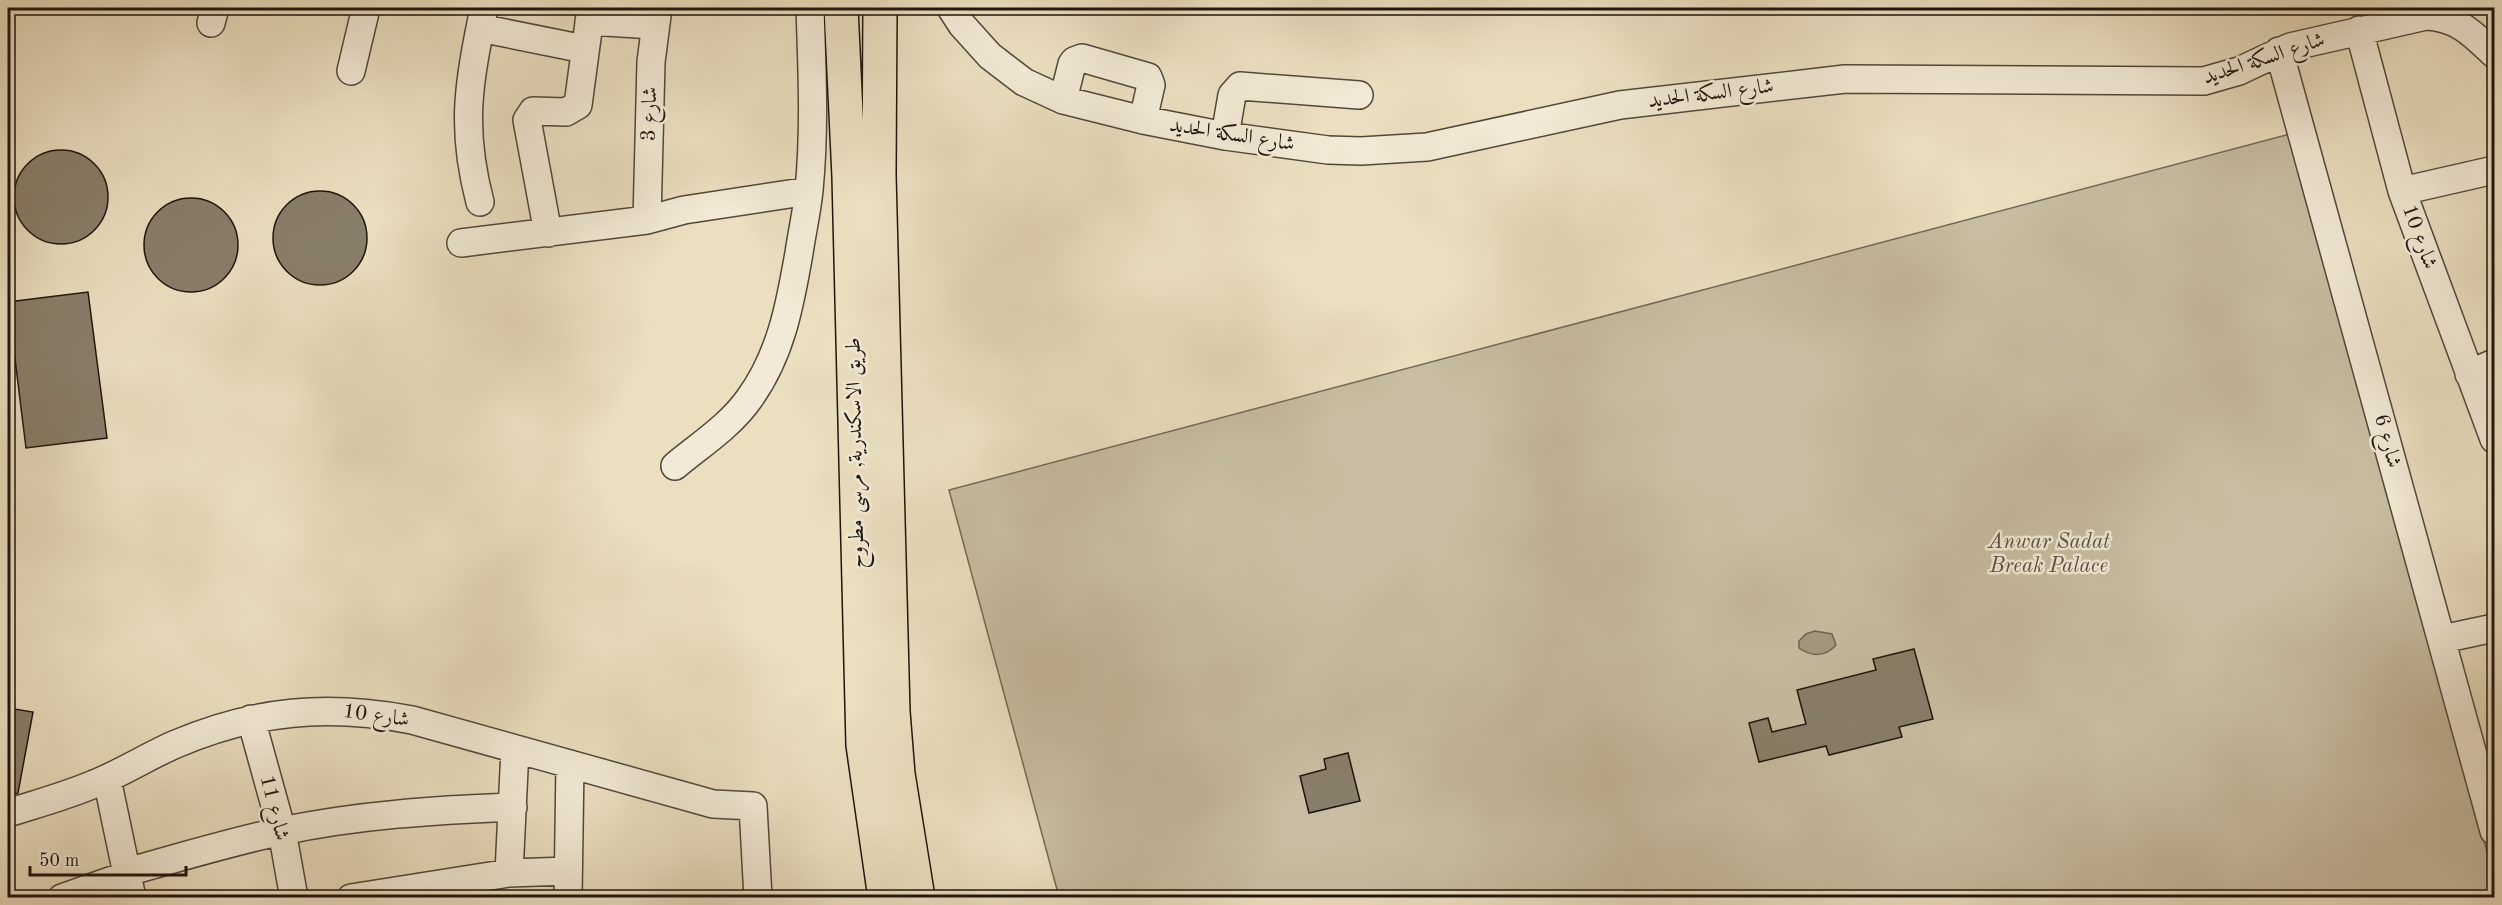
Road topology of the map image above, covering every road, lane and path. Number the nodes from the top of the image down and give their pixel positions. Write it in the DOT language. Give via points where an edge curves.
graph roads {
  1 [pos="366,8"];
  2 [pos="810,8"];
  3 [pos="841,8"];
  4 [pos="880,8"];
  5 [pos="951,8"];
  6 [pos="590,14"];
  7 [pos="656,16"];
  8 [pos="482,18"];
  9 [pos="2359,30"];
  10 [pos="584,49"];
  11 [pos="2279,51"];
  12 [pos="2494,54"];
  13 [pos="351,71"];
  14 [pos="1359,95"];
  15 [pos="1063,100"];
  16 [pos="1143,120"];
  17 [pos="1225,136"];
  18 [pos="2494,171"];
  19 [pos="809,191"];
  20 [pos="2402,191"];
  21 [pos="480,202"];
  22 [pos="647,220"];
  23 [pos="548,233"];
  24 [pos="461,243"];
  25 [pos="2494,363"];
  26 [pos="2469,374"];
  27 [pos="2494,439"];
  28 [pos="675,465"];
  29 [pos="2494,628"];
  30 [pos="2442,639"];
  31 [pos="251,719"];
  32 [pos="515,749"];
  33 [pos="2485,758"];
  34 [pos="570,764"];
  35 [pos="107,779"];
  36 [pos="513,807"];
  37 [pos="8,813"];
  38 [pos="282,831"];
  39 [pos="2494,831"];
  40 [pos="568,871"];
  41 [pos="510,873"];
  42 [pos="129,881"];
  43 [pos="404,893"];
  44 [pos="67,897"];
  45 [pos="294,897"];
  46 [pos="351,897"];
  47 [pos="568,897"];
  48 [pos="758,897"];
  49 [pos="885,897"];
  50 [pos="918,897"];
  1 -- 13 [label="street"];
  2 -- 19 [label="street" via="813,116"];
  3 -- 49 [label="main road, طريق الاسكندرية, مرسى مطروح" via="849,177 862,727"];
  4 -- 50 [label="main road, طريق الاسكندرية, مرسى مطروح" via="879,175 893,712 898,774"];
  5 -- 15 [label="street, شارع السكة الحديد" via="990,56 1024,82"];
  6 -- 7 [label="street"];
  6 -- 10 [label="street"];
  7 -- 22 [label="street, شارع 3"];
  8 -- 10 [label="street"];
  8 -- 21 [label="street" via="467,116 471,171"];
  9 -- 11 [label="street, شارع السكة الحديد"];
  9 -- 12 [label="street, شارع السكة الحديد" via="2437,16 2467,28"];
  9 -- 20 [label="street, شارع 10"];
  10 -- 23 [label="street" via="578,105 566,112 532,111 527,120"];
  11 -- 17 [label="street, شارع السكة الحديد" via="2239,71 2204,81 1838,80 1620,105 1459,141 1394,150 1328,150"];
  11 -- 30 [label="street, شارع 6"];
  14 -- 17 [label="street" via="1240,86 1232,95"];
  15 -- 16 [label="street, شارع السكة الحديد"];
  15 -- 16 [label="street" via="1072,64 1082,58 1148,77 1151,85"];
  16 -- 17 [label="street, شارع السكة الحديد"];
  18 -- 20 [label="street"];
  19 -- 22 [label="street" via="684,210"];
  19 -- 28 [label="street" via="785,324 764,377 733,418"];
  20 -- 26 [label="street, شارع 10"];
  22 -- 23 [label="street"];
  23 -- 24 [label="street"];
  25 -- 26 [label="street"];
  26 -- 27 [label="street, شارع 10"];
  29 -- 30 [label="street"];
  30 -- 33 [label="street, شارع 6"];
  31 -- 32 [label="street, شارع 10" via="291,712 372,713"];
  31 -- 35 [label="street, شارع 10" via="173,745"];
  31 -- 38 [label="street, شارع 11"];
  32 -- 34 [label="street, شارع 10"];
  32 -- 36 [label="street"];
  33 -- 39 [label="street, شارع 6"];
  34 -- 40 [label="street"];
  34 -- 48 [label="street, شارع 10" via="713,804 753,806"];
  35 -- 37 [label="street, شارع 10"];
  35 -- 42 [label="street"];
  36 -- 38 [label="street" via="436,810"];
  36 -- 41 [label="street"];
  38 -- 42 [label="street"];
  38 -- 45 [label="street, شارع 11"];
  40 -- 41 [label="street"];
  40 -- 47 [label="street"];
  41 -- 43 [label="street"];
  42 -- 44 [label="street"];
  43 -- 46 [label="street"];
}
